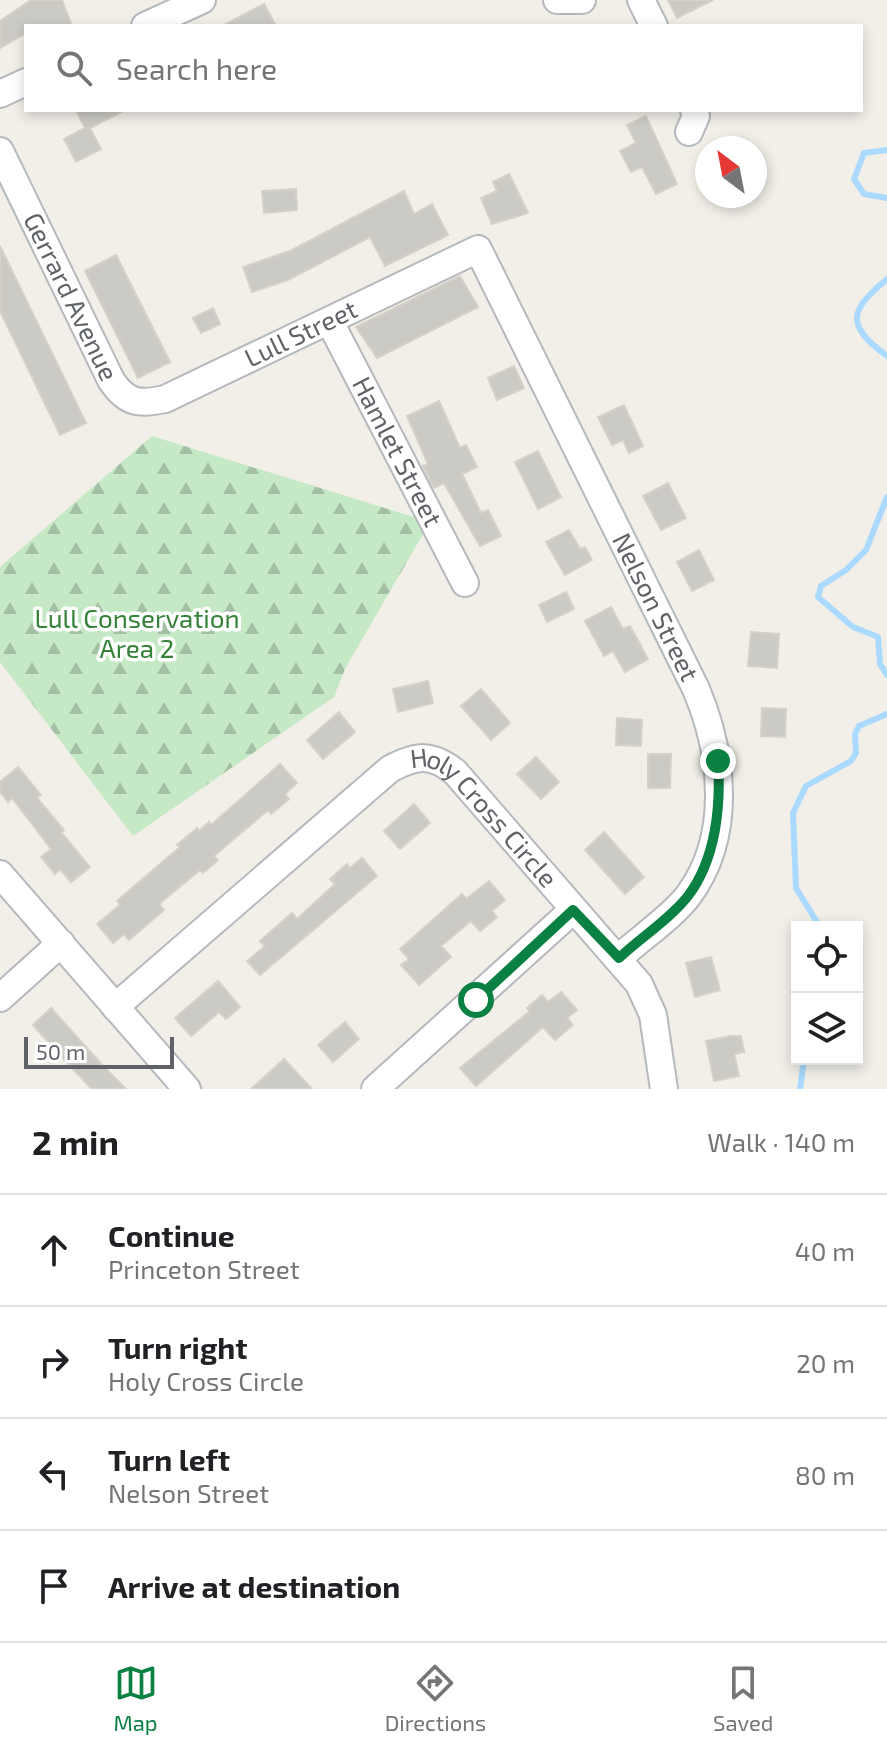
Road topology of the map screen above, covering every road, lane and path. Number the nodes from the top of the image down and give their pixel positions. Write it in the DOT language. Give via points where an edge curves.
graph roads {
  1 [pos="202,0"];
  2 [pos="557,0"];
  3 [pos="582,0"];
  4 [pos="641,0"];
  5 [pos="149,24"];
  6 [pos="653,24"];
  7 [pos="24,83"];
  8 [pos="0,94"];
  9 [pos="0,151"];
  10 [pos="478,249"];
  11 [pos="330,322"];
  12 [pos="123,396"];
  13 [pos="465,583"];
  14 [pos="0,874"];
  15 [pos="573,910"];
  16 [pos="61,943"];
  17 [pos="619,958"];
  18 [pos="0,998"];
  19 [pos="115,1007"];
  20 [pos="187,1089"];
  21 [pos="375,1089"];
  22 [pos="664,1089"];
  1 -- 5 [label="street"];
  2 -- 3 [label="street"];
  4 -- 6 [label="street"];
  7 -- 8 [label="street"];
  9 -- 12 [label="street, Gerrard Avenue"];
  10 -- 11 [label="street, Lull Street"];
  10 -- 17 [label="street, Nelson Street" via="714,735 719,787 708,857 687,897"];
  11 -- 12 [label="street, Lull Street" via="165,399 137,402"];
  11 -- 13 [label="street, Hamlet Street"];
  14 -- 16 [label="street"];
  15 -- 17 [label="street, Holy Cross Circle"];
  15 -- 19 [label="street, Holy Cross Circle" via="455,772 432,757 414,758 390,769"];
  15 -- 21 [label="street"];
  16 -- 18 [label="street"];
  16 -- 19 [label="street"];
  17 -- 22 [label="street, Holy Cross Circle" via="653,1015"];
  19 -- 20 [label="street"];
}
